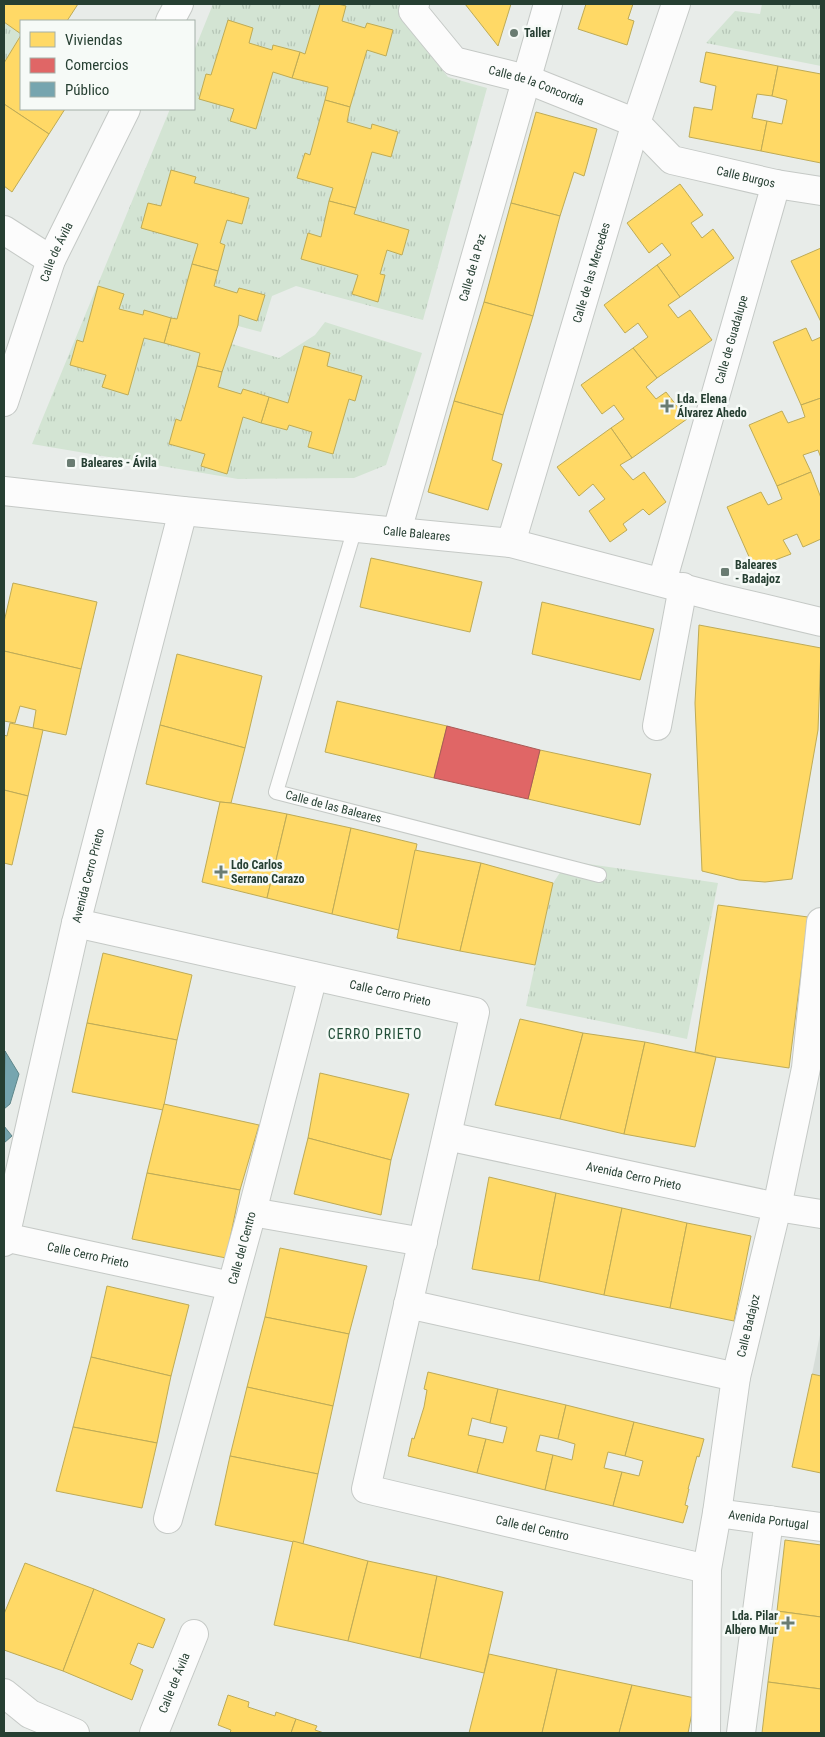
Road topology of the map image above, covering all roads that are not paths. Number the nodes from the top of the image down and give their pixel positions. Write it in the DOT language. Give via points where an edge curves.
graph roads {
  1 [pos="179,4"];
  2 [pos="415,4"];
  3 [pos="548,4"];
  4 [pos="676,4"];
  5 [pos="171,20"];
  6 [pos="526,79"];
  7 [pos="125,110"];
  8 [pos="636,123"];
  9 [pos="672,160"];
  10 [pos="776,184"];
  11 [pos="821,191"];
  12 [pos="4,230"];
  13 [pos="50,260"];
  14 [pos="11,352"];
  15 [pos="4,402"];
  16 [pos="4,491"];
  17 [pos="183,511"];
  18 [pos="355,528"];
  19 [pos="397,531"];
  20 [pos="512,543"];
  21 [pos="673,584"];
  22 [pos="821,622"];
  23 [pos="657,726"];
  24 [pos="599,875"];
  25 [pos="821,922"];
  26 [pos="76,923"];
  27 [pos="312,976"];
  28 [pos="447,1136"];
  29 [pos="777,1207"];
  30 [pos="252,1212"];
  31 [pos="821,1214"];
  32 [pos="4,1239"];
  33 [pos="423,1242"];
  34 [pos="231,1286"];
  35 [pos="408,1304"];
  36 [pos="736,1377"];
  37 [pos="717,1513"];
  38 [pos="168,1519"];
  39 [pos="769,1520"];
  40 [pos="821,1527"];
  41 [pos="707,1569"];
  42 [pos="194,1634"];
  43 [pos="4,1693"];
  44 [pos="75,1733"];
  45 [pos="154,1733"];
  46 [pos="706,1733"];
  47 [pos="741,1733"];
  1 -- 5 [label="street"];
  2 -- 6 [label="street, Calle de la Concordia" via="414,11 454,61"];
  3 -- 6 [label="street, Calle de la Paz"];
  4 -- 8 [label="street, Calle de las Mercedes"];
  6 -- 8 [label="street, Calle de la Concordia"];
  6 -- 19 [label="street, Calle de la Paz"];
  7 -- 13 [label="street, Calle de Ávila"];
  8 -- 9 [label="street, Calle de la Concordia"];
  8 -- 20 [label="street, Calle de las Mercedes"];
  9 -- 10 [label="street, Calle Burgos"];
  10 -- 11 [label="street, Calle Burgos"];
  10 -- 21 [label="street, Calle de Guadalupe"];
  12 -- 13 [label="street"];
  13 -- 14 [label="street, Calle de Ávila"];
  14 -- 15 [label="street, Calle de Ávila"];
  16 -- 17 [label="street, Calle Baleares"];
  17 -- 18 [label="street, Calle Baleares"];
  17 -- 26 [label="street, Avenida Cerro Prieto"];
  18 -- 19 [label="street, Calle Baleares"];
  18 -- 24 [label="lane, Calle de las Baleares" via="276,792"];
  19 -- 20 [label="street, Calle Baleares"];
  20 -- 21 [label="street, Calle Baleares"];
  21 -- 22 [label="street, Calle Baleares"];
  21 -- 23 [label="street, Calle de Guadalupe"];
  25 -- 29 [label="street, Calle Badajoz" via="806,1068"];
  26 -- 27 [label="street, Calle Cerro Prieto"];
  26 -- 32 [label="street, Avenida Cerro Prieto"];
  27 -- 28 [label="street, Calle Cerro Prieto" via="475,1012"];
  27 -- 30 [label="street, Calle del Centro"];
  28 -- 29 [label="street, Avenida Cerro Prieto"];
  28 -- 33 [label="street, Calle Cerro Prieto"];
  29 -- 31 [label="street, Avenida Cerro Prieto"];
  29 -- 36 [label="street, Calle Badajoz"];
  30 -- 33 [label="street"];
  30 -- 34 [label="street, Calle del Centro"];
  32 -- 34 [label="street, Calle Cerro Prieto"];
  33 -- 35 [label="street, Calle Cerro Prieto"];
  34 -- 38 [label="street, Calle del Centro"];
  35 -- 36 [label="street"];
  35 -- 41 [label="street, Calle del Centro" via="366,1489"];
  36 -- 37 [label="street, Calle Badajoz"];
  37 -- 39 [label="street, Avenida Portugal"];
  37 -- 41 [label="street, Calle Badajoz"];
  39 -- 40 [label="street, Avenida Portugal"];
  39 -- 47 [label="street"];
  41 -- 46 [label="street, Calle Badajoz"];
  42 -- 45 [label="street, Calle de Ávila"];
  43 -- 44 [label="street" via="30,1714"];
}
